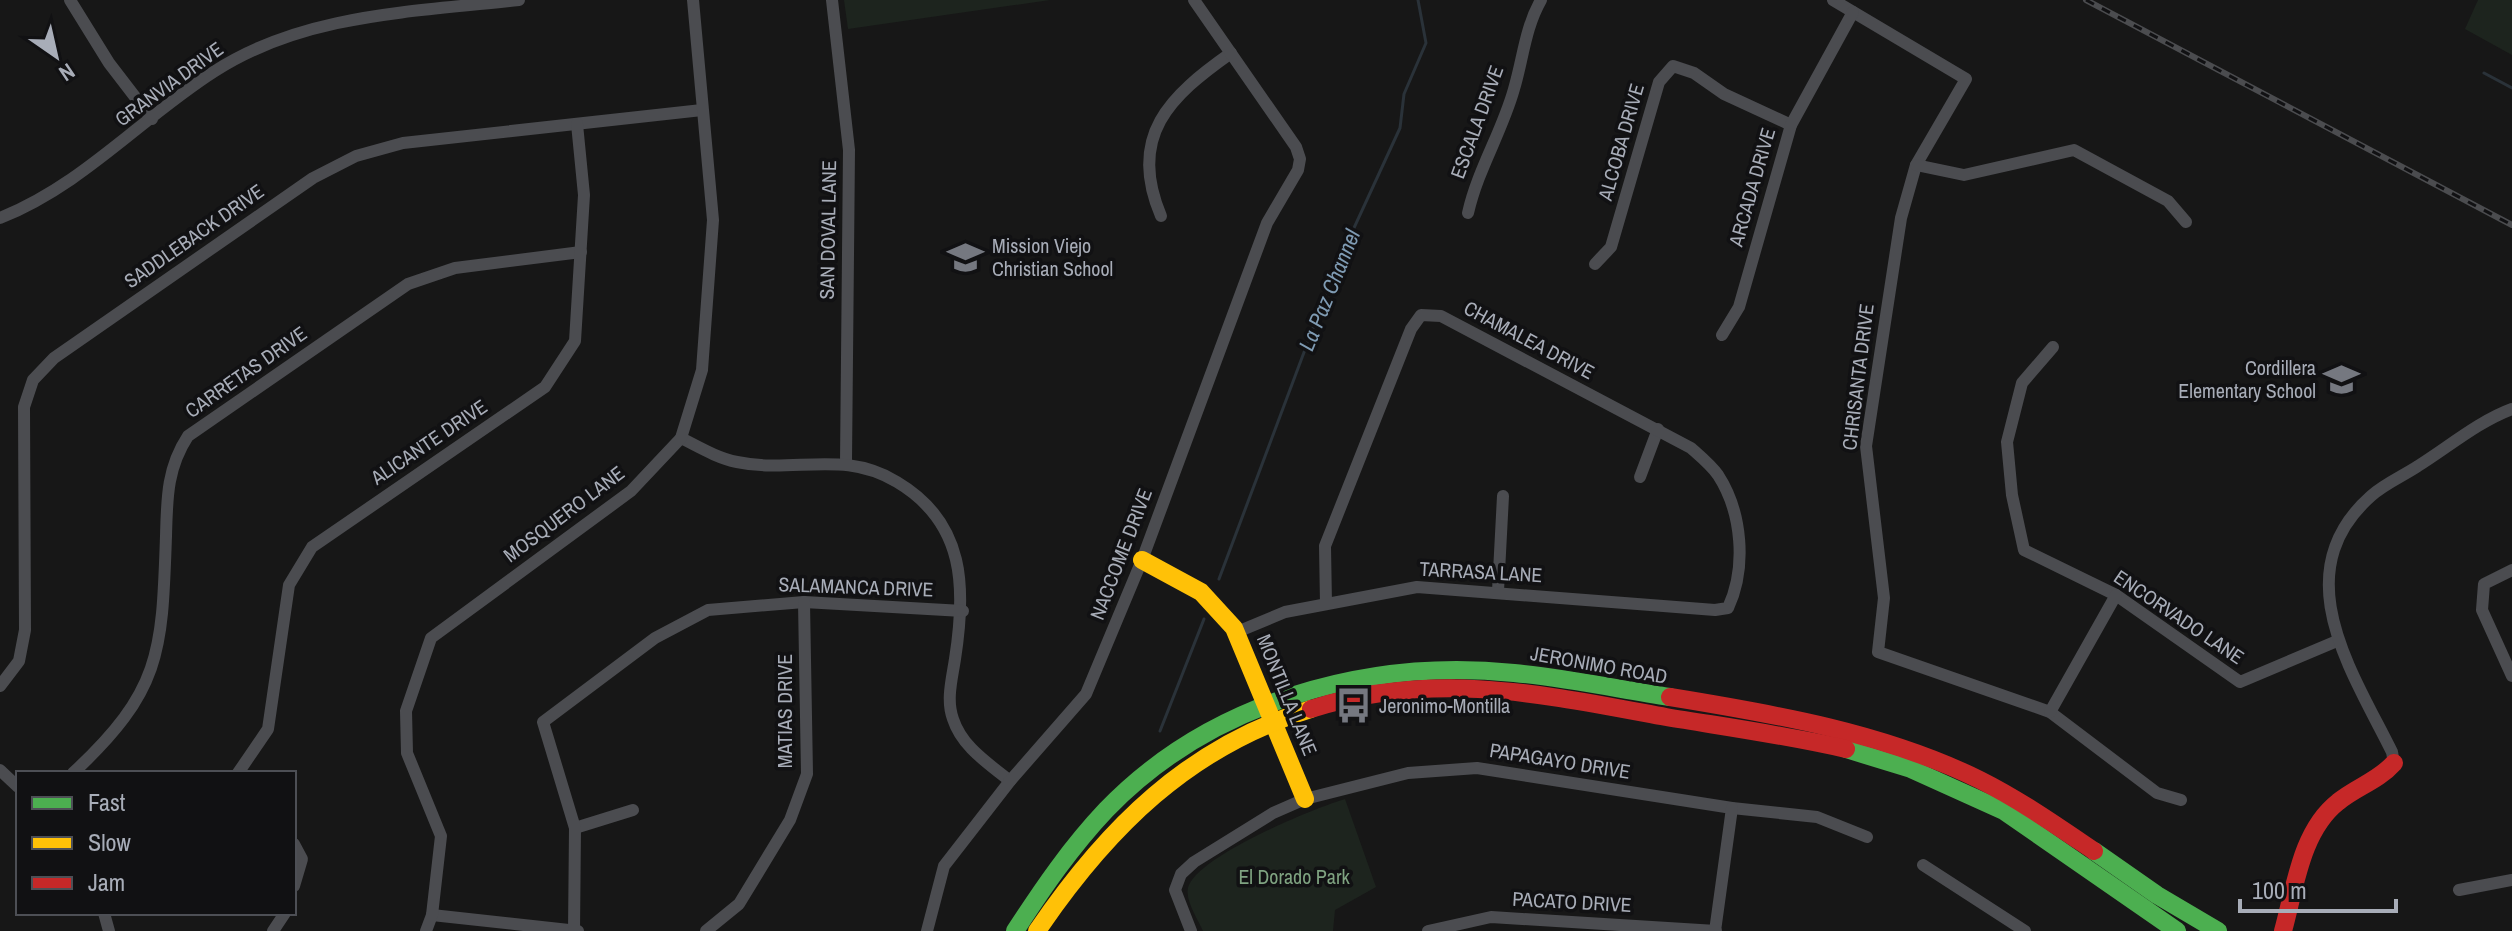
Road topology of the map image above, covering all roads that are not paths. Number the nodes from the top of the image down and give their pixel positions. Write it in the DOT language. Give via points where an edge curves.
graph roads {
  1 [pos="70,0"];
  2 [pos="519,0"];
  3 [pos="693,0"];
  4 [pos="832,0"];
  5 [pos="1194,0"];
  6 [pos="1541,0"];
  7 [pos="1833,0"];
  8 [pos="1853,12"];
  9 [pos="1231,53"];
  10 [pos="702,110"];
  11 [pos="152,119"];
  12 [pos="577,124"];
  13 [pos="1791,125"];
  14 [pos="1916,165"];
  15 [pos="1468,213"];
  16 [pos="1,214"];
  17 [pos="1161,216"];
  18 [pos="2186,222"];
  19 [pos="581,252"];
  20 [pos="1595,264"];
  21 [pos="1722,335"];
  22 [pos="2053,347"];
  23 [pos="2512,409"];
  24 [pos="1658,429"];
  25 [pos="681,438"];
  26 [pos="846,462"];
  27 [pos="1640,477"];
  28 [pos="1503,496"];
  29 [pos="1142,560"];
  30 [pos="2512,570"];
  31 [pos="1498,591"];
  32 [pos="2116,595"];
  33 [pos="804,602"];
  34 [pos="1326,604"];
  35 [pos="1728,608"];
  36 [pos="963,611"];
  37 [pos="1237,632"];
  38 [pos="2337,641"];
  39 [pos="2512,676"];
  40 [pos="0,686"];
  41 [pos="1267,703"];
  42 [pos="2050,712"];
  43 [pos="1274,720"];
  44 [pos="2394,763"];
  45 [pos="0,770"];
  46 [pos="75,771"];
  47 [pos="239,771"];
  48 [pos="1010,781"];
  49 [pos="16,785"];
  50 [pos="1305,799"];
  51 [pos="2181,800"];
  52 [pos="1732,808"];
  53 [pos="633,810"];
  54 [pos="575,828"];
  55 [pos="1867,837"];
  56 [pos="296,848"];
  57 [pos="1923,865"];
  58 [pos="296,879"];
  59 [pos="2512,880"];
  60 [pos="2459,890"];
  61 [pos="432,915"];
  62 [pos="426,931"];
  63 [pos="576,931"];
  64 [pos="706,931"];
  65 [pos="927,931"];
  66 [pos="1015,931"];
  67 [pos="1037,931"];
  68 [pos="1191,931"];
  69 [pos="1428,931"];
  70 [pos="1716,931"];
  71 [pos="2025,931"];
  72 [pos="2177,931"];
  73 [pos="2218,931"];
  74 [pos="2283,931"];
  1 -- 11 [label="street"];
  2 -- 11 [label="street, GRANVIA DRIVE" via="359,18 291,35 214,71"];
  3 -- 10 [label="street, MOSQUERO LANE"];
  4 -- 26 [label="street, SAN DOVAL LANE" via="849,150"];
  5 -- 9 [label="street"];
  6 -- 15 [label="street, ESCALA DRIVE" via="1530,18 1514,90 1476,179"];
  7 -- 8 [label="street, CHRISANTA DRIVE"];
  8 -- 13 [label="street, ARCADA DRIVE"];
  8 -- 14 [label="street, CHRISANTA DRIVE" via="1966,79"];
  9 -- 17 [label="street" via="1188,84 1157,125 1148,171"];
  9 -- 29 [label="street, NACCOME DRIVE" via="1300,159 1267,223"];
  10 -- 12 [label="street, SADDLEBACK DRIVE"];
  10 -- 25 [label="street, MOSQUERO LANE" via="713,220 702,370"];
  11 -- 16 [label="street, GRANVIA DRIVE" via="75,178"];
  12 -- 19 [label="street, ALICANTE DRIVE" via="584,195"];
  12 -- 40 [label="street, SADDLEBACK DRIVE" via="403,143 334,166 42,368 24,407 23,645 19,661"];
  13 -- 20 [label="street, ALCOBA DRIVE" via="1724,94 1694,73 1673,66 1666,70 1611,247"];
  13 -- 21 [label="street, ARCADA DRIVE" via="1739,307"];
  14 -- 18 [label="street" via="1964,175 2074,150 2168,201"];
  14 -- 42 [label="street, CHRISANTA DRIVE" via="1901,218 1866,446 1884,598 1878,652"];
  19 -- 46 [label="street, CARRETAS DRIVE" via="455,268 408,284 188,436 173,459 167,487 163,621 151,676 133,710"];
  19 -- 47 [label="street, ALICANTE DRIVE" via="575,341 545,387 312,547 289,585 268,729"];
  22 -- 32 [label="street, ENCORVADO LANE" via="2022,383 2007,442 2024,550"];
  23 -- 38 [label="street" via="2372,495 2348,521 2329,569 2328,598"];
  24 -- 27 [label="street"];
  24 -- 34 [label="street, CHAMALEA DRIVE" via="1441,316 1421,315 1325,546"];
  24 -- 35 [label="street, CHAMALEA DRIVE" via="1691,448 1717,473 1730,498 1740,552"];
  25 -- 26 [label="street" via="736,462"];
  25 -- 61 [label="street, MOSQUERO LANE" via="631,491 431,638 406,711 407,753 441,836"];
  26 -- 36 [label="street" via="897,482 932,515 960,566"];
  28 -- 31 [label="street"];
  29 -- 37 [label="main road, MONTILLA LANE" via="1196,586"];
  29 -- 48 [label="street, NACCOME DRIVE" via="1086,694"];
  30 -- 39 [label="street" via="2484,584 2480,604"];
  31 -- 34 [label="street, TARRASA LANE" via="1417,587"];
  31 -- 35 [label="street, TARRASA LANE"];
  32 -- 38 [label="street, ENCORVADO LANE" via="2240,682"];
  32 -- 42 [label="street"];
  33 -- 36 [label="street, SALAMANCA DRIVE"];
  33 -- 54 [label="street, SALAMANCA DRIVE" via="708,610 655,638 543,722"];
  33 -- 64 [label="street, MATIAS DRIVE" via="807,774 790,820 739,904"];
  34 -- 37 [label="street, TARRASA LANE" via="1269,616"];
  36 -- 48 [label="street" via="950,689 951,716 969,746"];
  37 -- 41 [label="main road, MONTILLA LANE"];
  38 -- 44 [label="street"];
  41 -- 43 [label="main road, MONTILLA LANE"];
  41 -- 66 [label="main road, JERONIMO ROAD" via="1185,745 1123,792 1066,853"];
  41 -- 73 [label="main road, JERONIMO ROAD" via="1379,673 1470,669 1828,727 1900,747 1980,780 2046,817 2152,894"];
  42 -- 51 [label="street, CHRISANTA DRIVE" via="2157,793"];
  43 -- 50 [label="main road, MONTILLA LANE"];
  43 -- 67 [label="main road, JERONIMO ROAD" via="1201,757 1138,804 1089,855"];
  43 -- 72 [label="main road, JERONIMO ROAD" via="1394,690 1481,687 1836,747 1943,781 2011,816"];
  44 -- 74 [label="main road" via="2332,807 2312,835"];
  45 -- 49 [label="street"];
  48 -- 65 [label="street, NACCOME DRIVE" via="944,866"];
  50 -- 52 [label="street, PAPAGAYO DRIVE" via="1408,773 1477,768"];
  50 -- 68 [label="street, PAPAGAYO DRIVE" via="1186,869 1176,884 1176,898"];
  52 -- 55 [label="street, PAPAGAYO DRIVE" via="1817,817"];
  52 -- 70 [label="street"];
  53 -- 54 [label="street"];
  54 -- 63 [label="street"];
  56 -- 58 [label="street" via="302,859"];
  57 -- 71 [label="street"];
  59 -- 60 [label="street"];
  61 -- 62 [label="street, MOSQUERO LANE"];
  61 -- 63 [label="street"];
  69 -- 70 [label="street, PACATO DRIVE" via="1491,917"];
}
